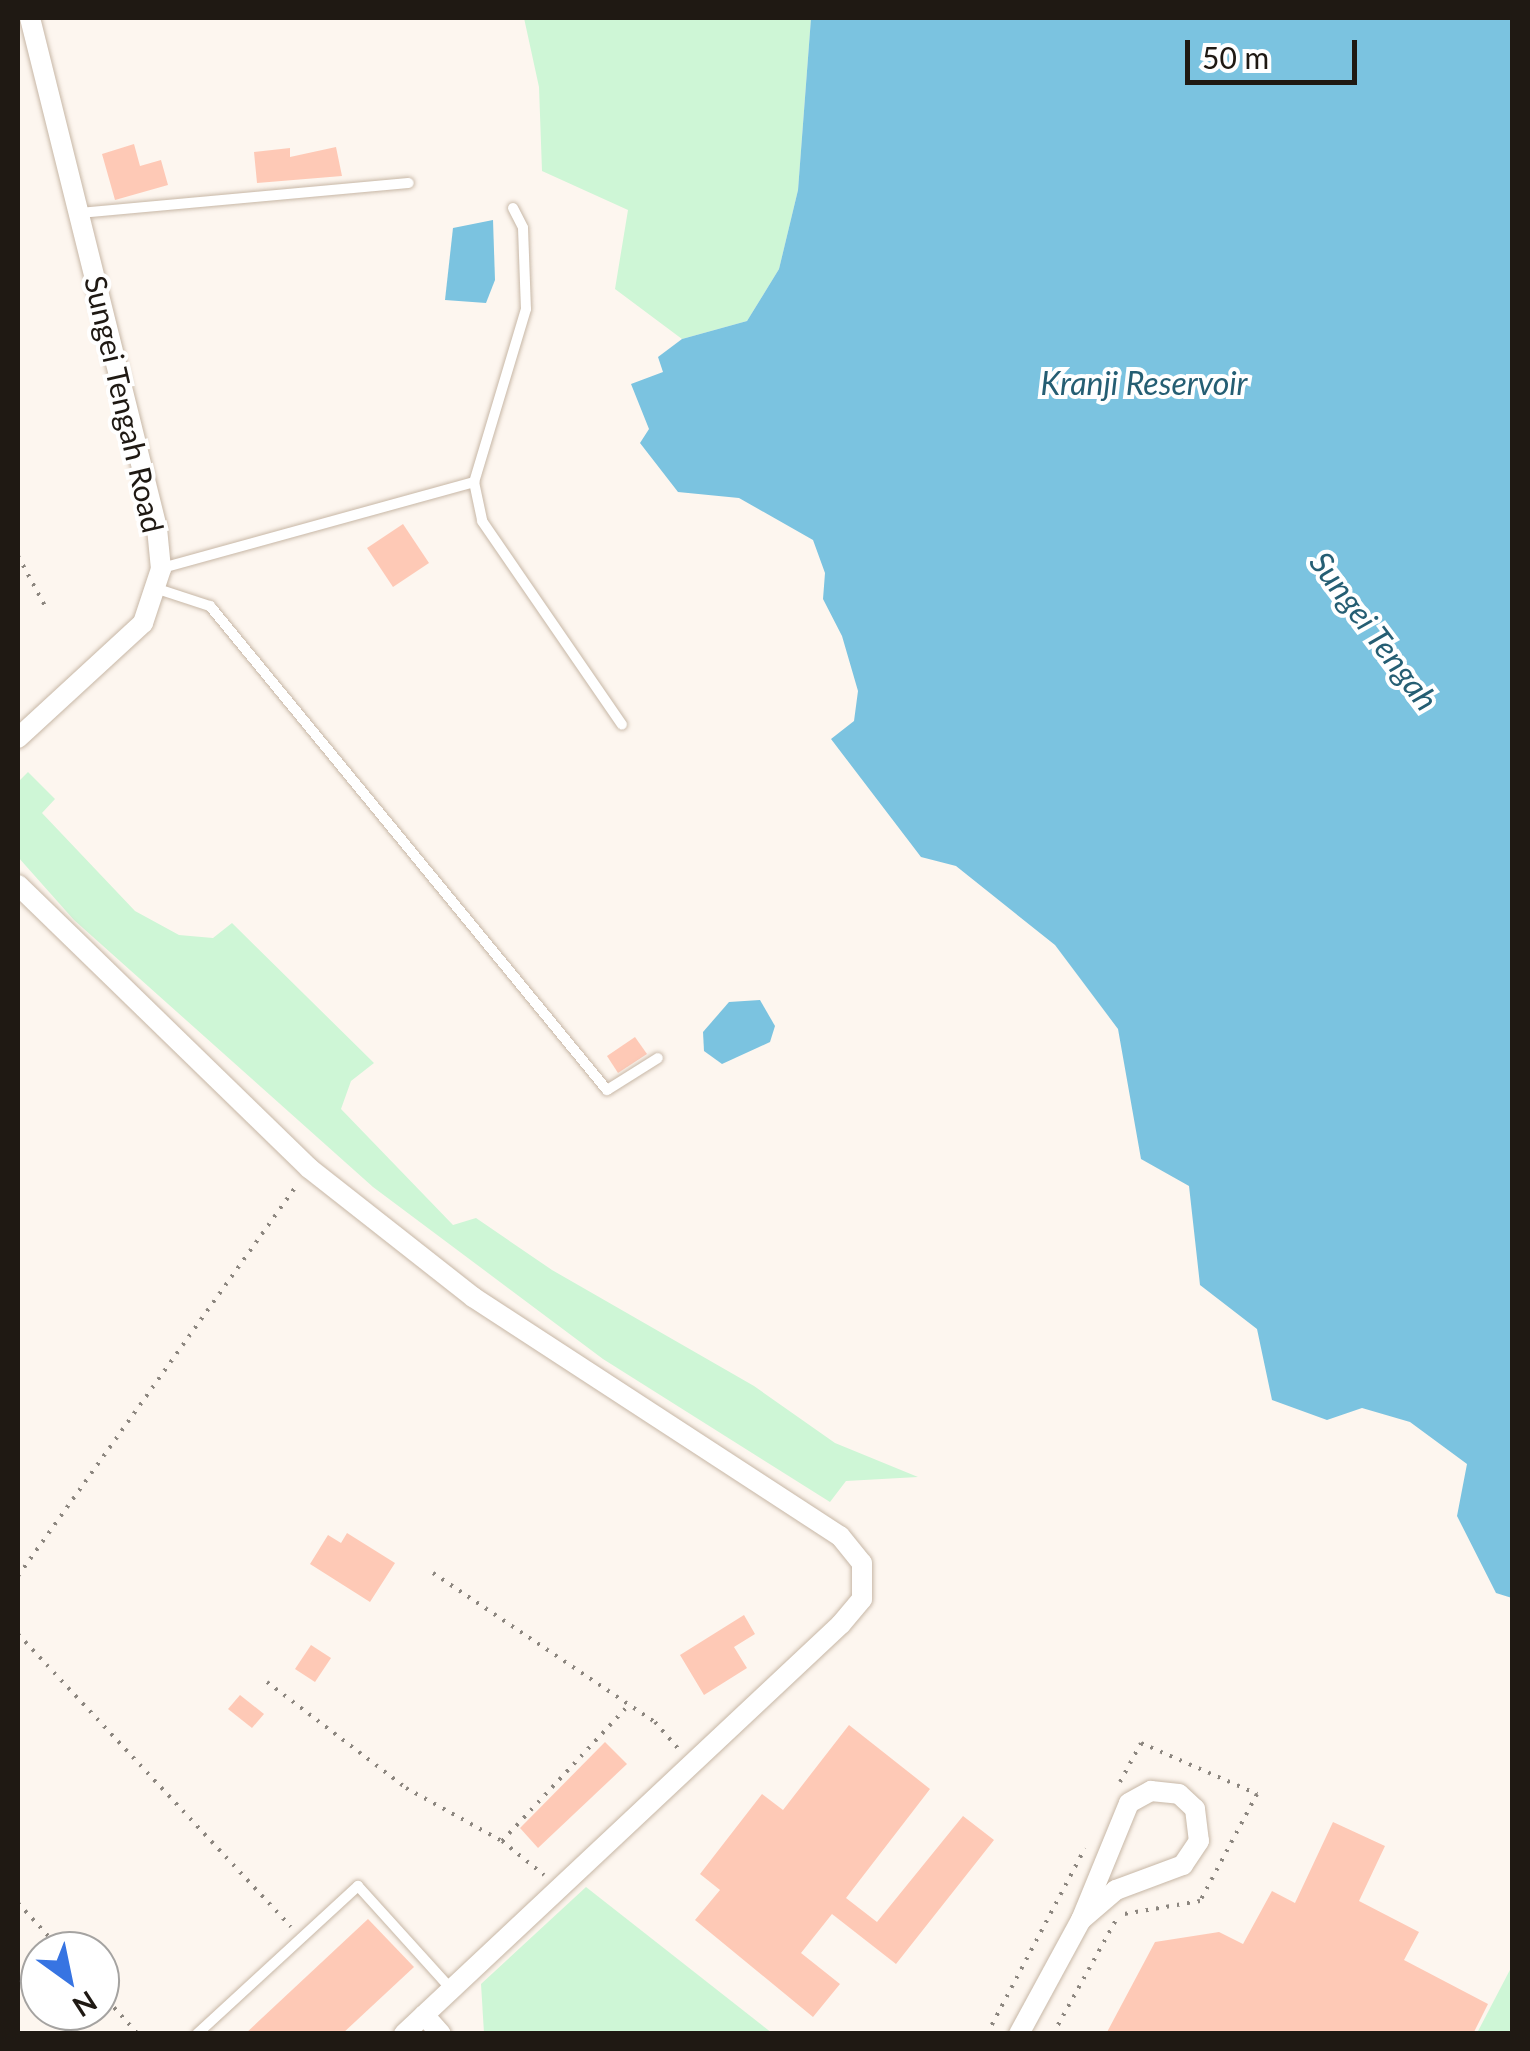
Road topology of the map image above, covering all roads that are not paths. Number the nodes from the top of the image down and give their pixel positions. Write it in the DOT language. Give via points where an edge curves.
graph roads {
  1 [pos="30,18"];
  2 [pos="409,183"];
  3 [pos="513,208"];
  4 [pos="79,213"];
  5 [pos="474,482"];
  6 [pos="160,579"];
  7 [pos="622,724"];
  8 [pos="18,738"];
  9 [pos="18,885"];
  10 [pos="658,1058"];
  11 [pos="1081,1920"];
  12 [pos="451,1990"];
  13 [pos="424,2015"];
  14 [pos="197,2034"];
  15 [pos="404,2034"];
  16 [pos="441,2034"];
  17 [pos="1019,2034"];
  1 -- 4 [label="street, Sungei Tengah Road"];
  2 -- 4 [label="lane"];
  3 -- 5 [label="lane" via="523,228 526,309"];
  4 -- 6 [label="street, Sungei Tengah Road" via="157,528"];
  5 -- 6 [label="lane"];
  5 -- 7 [label="lane" via="482,522"];
  6 -- 8 [label="street" via="143,622 117,652"];
  6 -- 10 [label="lane" via="210,606 607,1090"];
  9 -- 12 [label="street" via="309,1168 474,1298 855,1551 866,1579 862,1599"];
  11 -- 11 [label="street" via="1130,1803 1151,1791 1179,1794 1195,1809 1199,1841 1183,1865 1116,1890"];
  11 -- 17 [label="street"];
  12 -- 13 [label="street"];
  12 -- 14 [label="lane" via="358,1886"];
  13 -- 15 [label="street"];
  13 -- 16 [label="street"];
}
